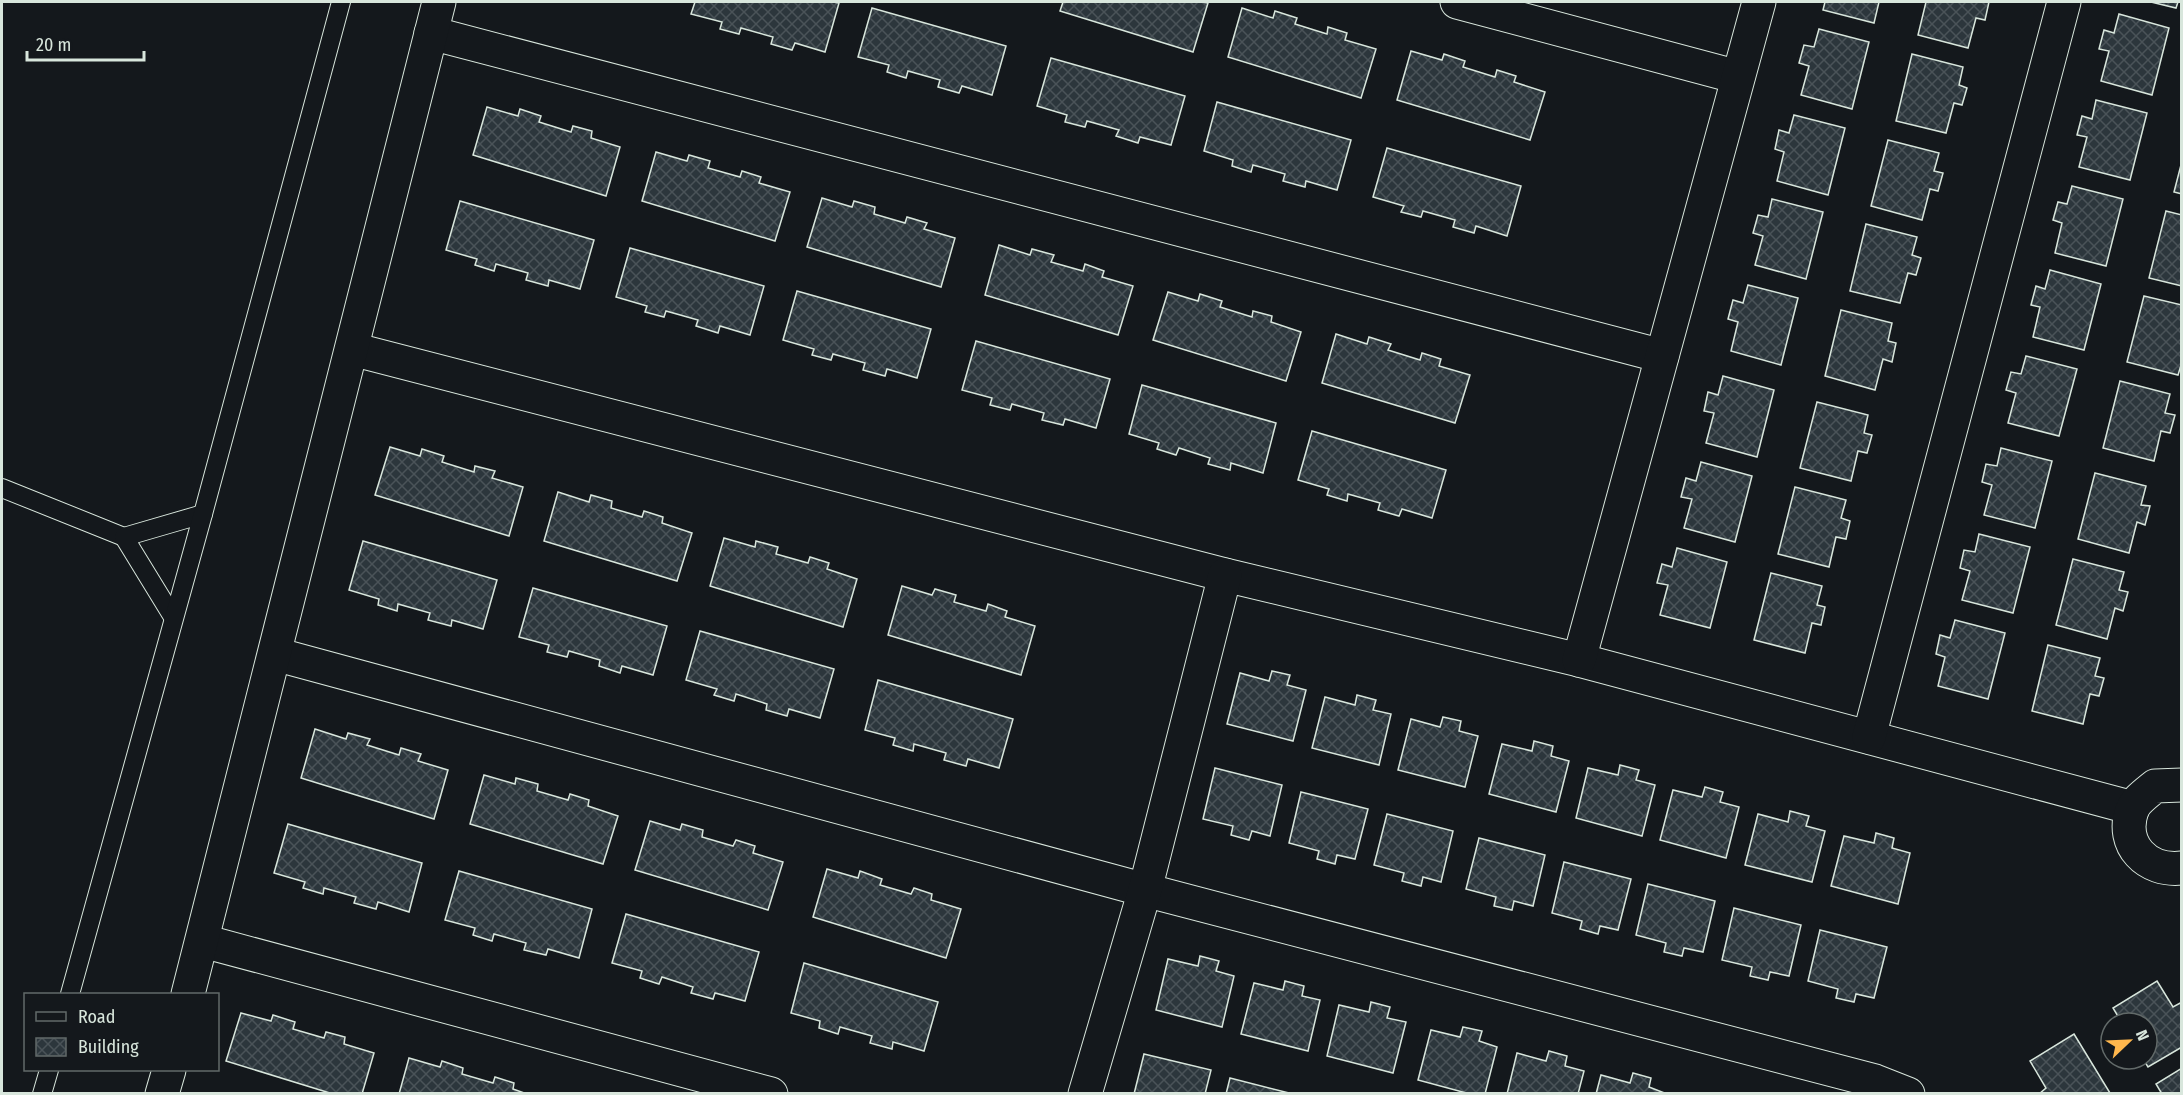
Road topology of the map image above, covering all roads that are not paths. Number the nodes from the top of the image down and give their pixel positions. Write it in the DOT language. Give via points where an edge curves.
graph roads {
  1 [pos="341,2"];
  2 [pos="439,2"];
  3 [pos="1457,2"];
  4 [pos="1759,2"];
  5 [pos="2064,2"];
  6 [pos="431,33"];
  7 [pos="1738,77"];
  8 [pos="352,349"];
  9 [pos="1662,356"];
  10 [pos="2,488"];
  11 [pos="203,514"];
  12 [pos="124,537"];
  13 [pos="1225,575"];
  14 [pos="173,617"];
  15 [pos="274,654"];
  16 [pos="1579,660"];
  17 [pos="1869,737"];
  18 [pos="2181,785"];
  19 [pos="2133,808"];
  20 [pos="2181,868"];
  21 [pos="1145,890"];
  22 [pos="203,941"];
  23 [pos="69,993"];
  24 [pos="189,993"];
  25 [pos="49,1071"];
  26 [pos="169,1071"];
  27 [pos="42,1094"];
  28 [pos="162,1094"];
  29 [pos="771,1094"];
  30 [pos="1085,1094"];
  31 [pos="1908,1094"];
  1 -- 11 [label="lane"];
  2 -- 6 [label="street"];
  3 -- 7 [label="street"];
  4 -- 7 [label="street"];
  5 -- 17 [label="street"];
  6 -- 8 [label="street"];
  6 -- 9 [label="street"];
  7 -- 9 [label="street"];
  8 -- 13 [label="street"];
  8 -- 15 [label="street"];
  9 -- 16 [label="street"];
  10 -- 12 [label="lane"];
  11 -- 12 [label="lane"];
  11 -- 14 [label="lane"];
  12 -- 14 [label="lane"];
  13 -- 16 [label="street"];
  13 -- 21 [label="street"];
  14 -- 23 [label="lane"];
  15 -- 21 [label="street"];
  15 -- 22 [label="street"];
  16 -- 17 [label="street"];
  17 -- 19 [label="street"];
  18 -- 19 [label="street" via="2155,786"];
  19 -- 20 [label="street" via="2130,834 2142,858 2164,870"];
  21 -- 30 [label="street"];
  21 -- 31 [label="street" via="1863,1078"];
  22 -- 24 [label="street"];
  22 -- 29 [label="street"];
  25 -- 27 [label="lane"];
  26 -- 28 [label="street"];
}
